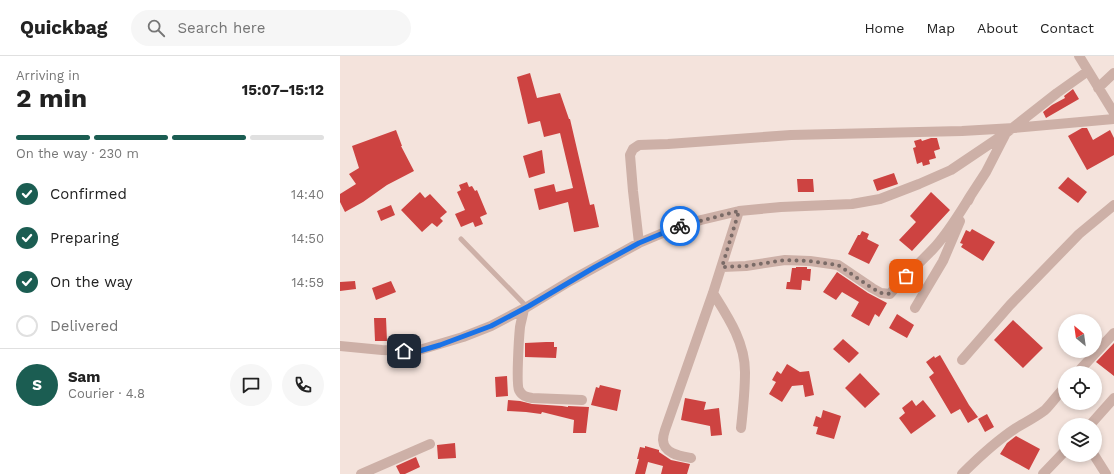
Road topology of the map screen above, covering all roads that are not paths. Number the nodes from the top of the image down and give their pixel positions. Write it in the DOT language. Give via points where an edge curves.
graph roads {
  1 [pos="1079,56"];
  2 [pos="1088,71"];
  3 [pos="1114,73"];
  4 [pos="1098,88"];
  5 [pos="1114,113"];
  6 [pos="1114,119"];
  7 [pos="1010,130"];
  8 [pos="971,195"];
  9 [pos="1114,205"];
  10 [pos="739,211"];
  11 [pos="461,239"];
  12 [pos="639,243"];
  13 [pos="722,267"];
  14 [pos="713,293"];
  15 [pos="525,308"];
  16 [pos="915,308"];
  17 [pos="1114,333"];
  18 [pos="340,346"];
  19 [pos="962,360"];
  20 [pos="1083,366"];
  21 [pos="1058,395"];
  22 [pos="1114,398"];
  23 [pos="582,400"];
  24 [pos="1096,418"];
  25 [pos="741,428"];
  26 [pos="430,444"];
  27 [pos="691,458"];
  28 [pos="1058,458"];
  29 [pos="1098,462"];
  30 [pos="361,474"];
  31 [pos="962,474"];
  32 [pos="1043,474"];
  33 [pos="1106,474"];
  1 -- 2 [label="street"];
  2 -- 4 [label="street"];
  2 -- 7 [label="street"];
  3 -- 4 [label="street"];
  4 -- 5 [label="street"];
  6 -- 7 [label="street"];
  7 -- 8 [label="street"];
  7 -- 10 [label="street" via="951,170 880,199 852,204"];
  7 -- 12 [label="street" via="791,135 639,145 630,155"];
  8 -- 13 [label="street" via="947,233 890,294 872,288 838,265 785,260"];
  8 -- 16 [label="street" via="943,260"];
  9 -- 19 [label="street" via="1079,234 1010,305"];
  10 -- 12 [label="street" via="677,226"];
  10 -- 13 [label="street"];
  11 -- 15 [label="lane"];
  12 -- 15 [label="street"];
  13 -- 14 [label="street"];
  14 -- 25 [label="street" via="730,320 744,358"];
  14 -- 27 [label="street" via="664,430 663,440 668,450 675,455"];
  15 -- 18 [label="street" via="484,329 416,352"];
  15 -- 23 [label="street" via="520,327 518,389 525,397"];
  17 -- 20 [label="street"];
  21 -- 31 [label="street" via="1045,409 996,443"];
  22 -- 24 [label="street"];
  26 -- 30 [label="street"];
  28 -- 32 [label="street"];
  29 -- 33 [label="street"];
}
